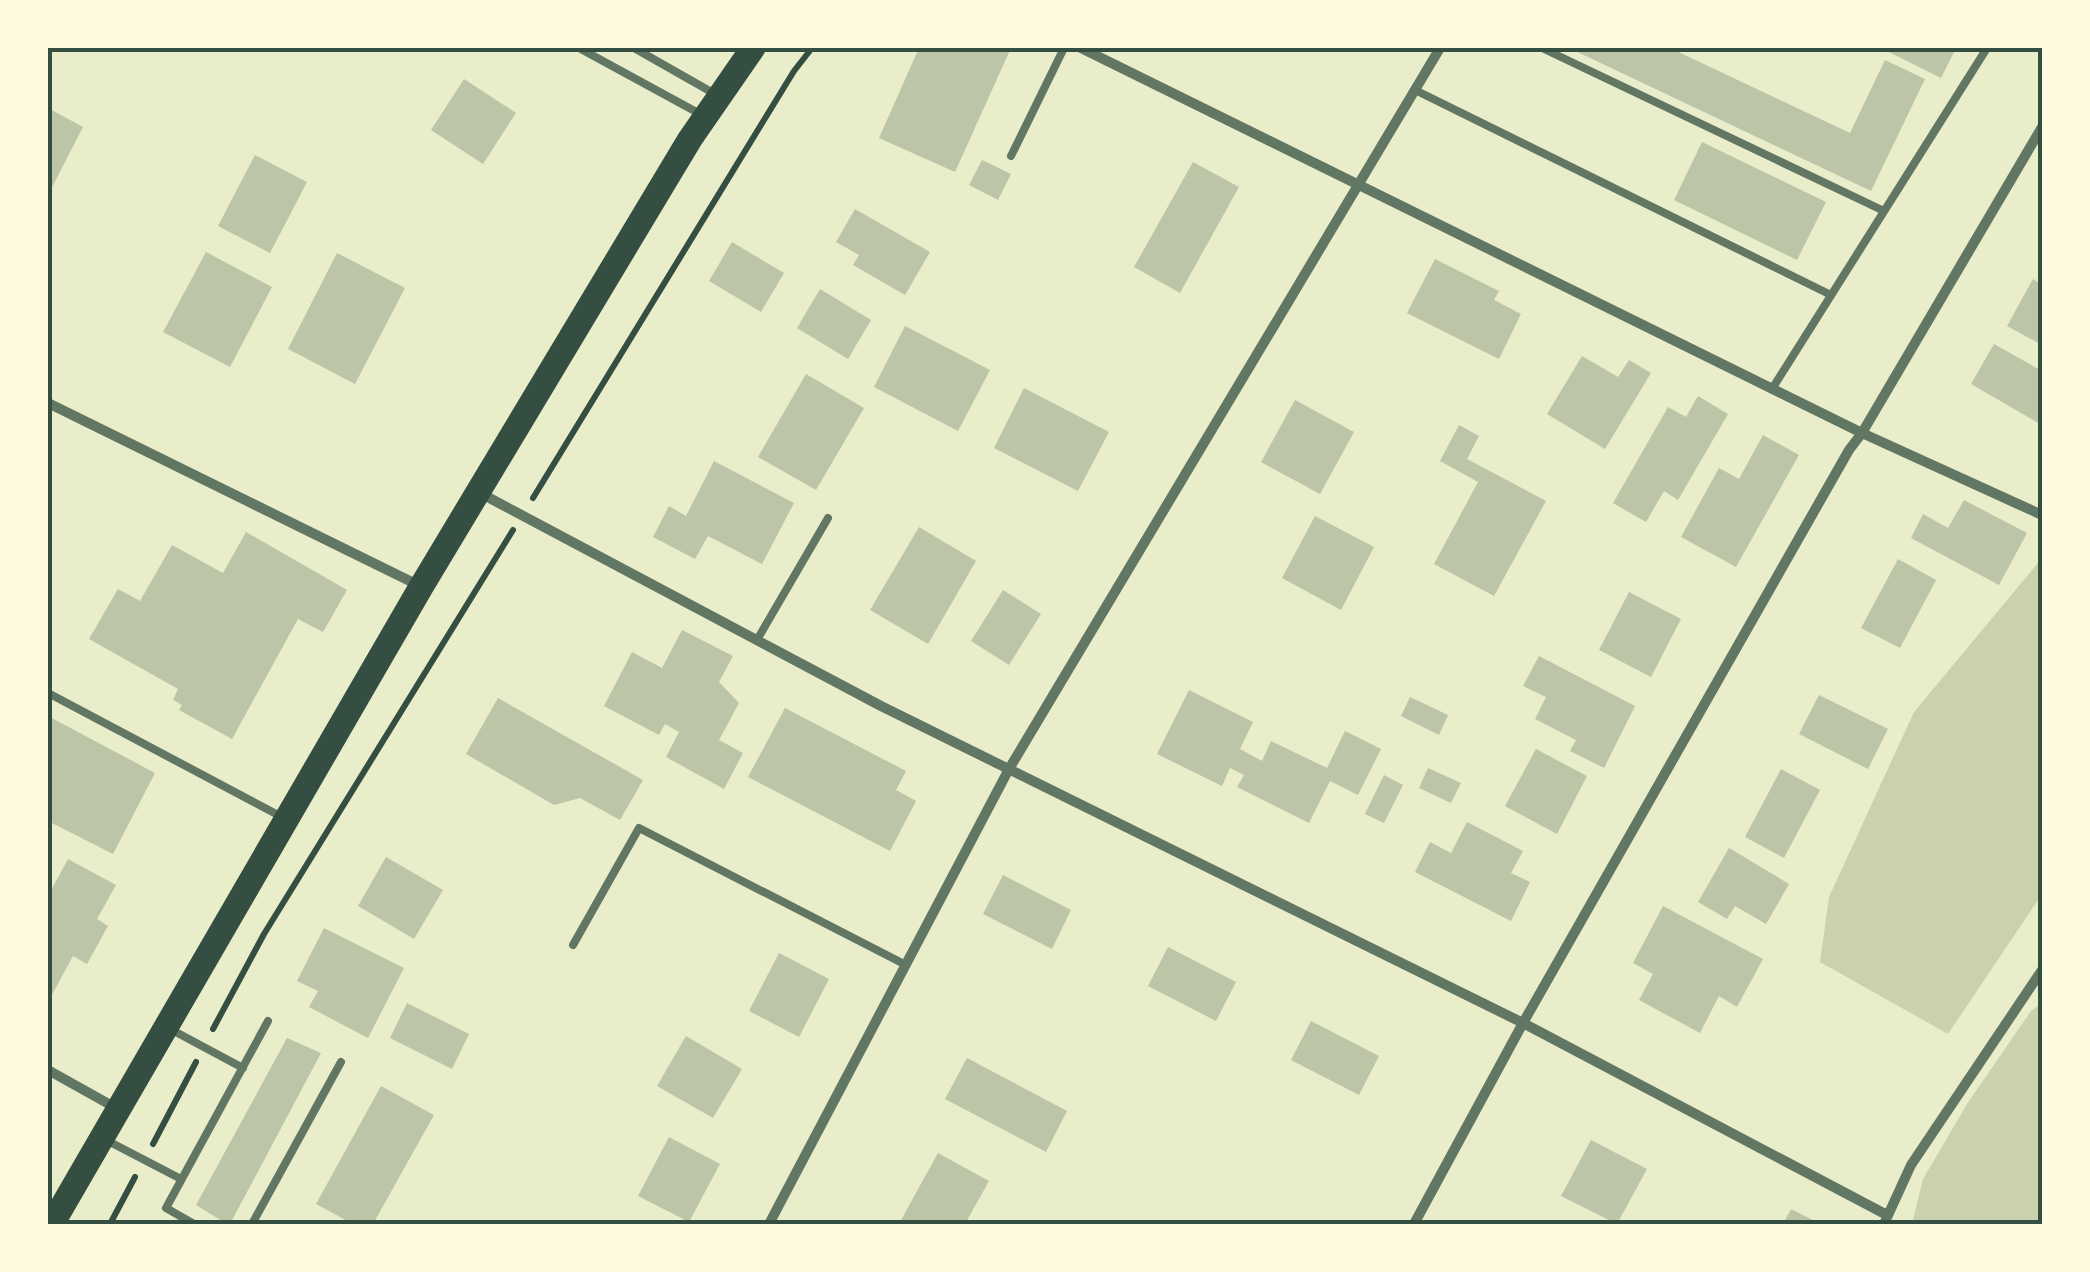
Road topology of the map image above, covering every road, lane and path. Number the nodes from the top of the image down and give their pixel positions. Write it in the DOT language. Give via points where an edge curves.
graph roads {
  1 [pos="579,48"];
  2 [pos="634,48"];
  3 [pos="753,48"];
  4 [pos="812,48"];
  5 [pos="1064,48"];
  6 [pos="1082,48"];
  7 [pos="1440,48"];
  8 [pos="1542,48"];
  9 [pos="1987,48"];
  10 [pos="1415,90"];
  11 [pos="712,107"];
  12 [pos="2042,126"];
  13 [pos="1011,156"];
  14 [pos="1358,185"];
  15 [pos="1884,212"];
  16 [pos="1831,295"];
  17 [pos="1772,389"];
  18 [pos="48,403"];
  19 [pos="1862,433"];
  20 [pos="479,493"];
  21 [pos="2042,515"];
  22 [pos="522,516"];
  23 [pos="828,518"];
  24 [pos="420,586"];
  25 [pos="757,640"];
  26 [pos="48,693"];
  27 [pos="1009,769"];
  28 [pos="286,819"];
  29 [pos="573,945"];
  30 [pos="906,965"];
  31 [pos="2042,970"];
  32 [pos="268,1021"];
  33 [pos="1523,1023"];
  34 [pos="165,1027"];
  35 [pos="204,1047"];
  36 [pos="341,1062"];
  37 [pos="243,1068"];
  38 [pos="48,1070"];
  39 [pos="117,1108"];
  40 [pos="101,1137"];
  41 [pos="144,1160"];
  42 [pos="182,1179"];
  43 [pos="1886,1220"];
  44 [pos="56,1223"];
  45 [pos="110,1224"];
  46 [pos="194,1224"];
  47 [pos="252,1224"];
  48 [pos="769,1224"];
  49 [pos="1414,1224"];
  1 -- 11 [label="lane"];
  2 -- 11 [label="lane"];
  3 -- 11 [label="main road"];
  4 -- 22 [label="path"];
  5 -- 13 [label="lane"];
  6 -- 14 [label="street"];
  7 -- 10 [label="street"];
  8 -- 15 [label="lane"];
  9 -- 15 [label="lane"];
  10 -- 14 [label="street"];
  10 -- 16 [label="lane"];
  11 -- 20 [label="main road"];
  12 -- 19 [label="street"];
  14 -- 17 [label="street"];
  14 -- 27 [label="street"];
  15 -- 16 [label="lane"];
  16 -- 17 [label="lane"];
  17 -- 19 [label="street"];
  18 -- 24 [label="street"];
  19 -- 21 [label="street"];
  19 -- 33 [label="street"];
  20 -- 22 [label="street"];
  20 -- 24 [label="main road"];
  22 -- 25 [label="street"];
  22 -- 35 [label="path" via="264,934"];
  23 -- 25 [label="lane"];
  24 -- 28 [label="main road"];
  25 -- 27 [label="street"];
  26 -- 28 [label="lane"];
  27 -- 30 [label="street"];
  27 -- 33 [label="street"];
  28 -- 34 [label="main road"];
  29 -- 30 [label="lane" via="639,828"];
  30 -- 48 [label="street"];
  31 -- 43 [label="street" via="1912,1166"];
  32 -- 37 [label="lane"];
  33 -- 43 [label="street"];
  33 -- 49 [label="street"];
  34 -- 35 [label="lane"];
  34 -- 39 [label="main road"];
  35 -- 37 [label="lane"];
  35 -- 41 [label="path"];
  36 -- 47 [label="lane"];
  37 -- 42 [label="lane"];
  38 -- 39 [label="street"];
  39 -- 40 [label="main road"];
  40 -- 41 [label="lane"];
  40 -- 44 [label="main road"];
  41 -- 42 [label="lane"];
  41 -- 45 [label="path"];
  42 -- 46 [label="lane" via="166,1208"];
}
